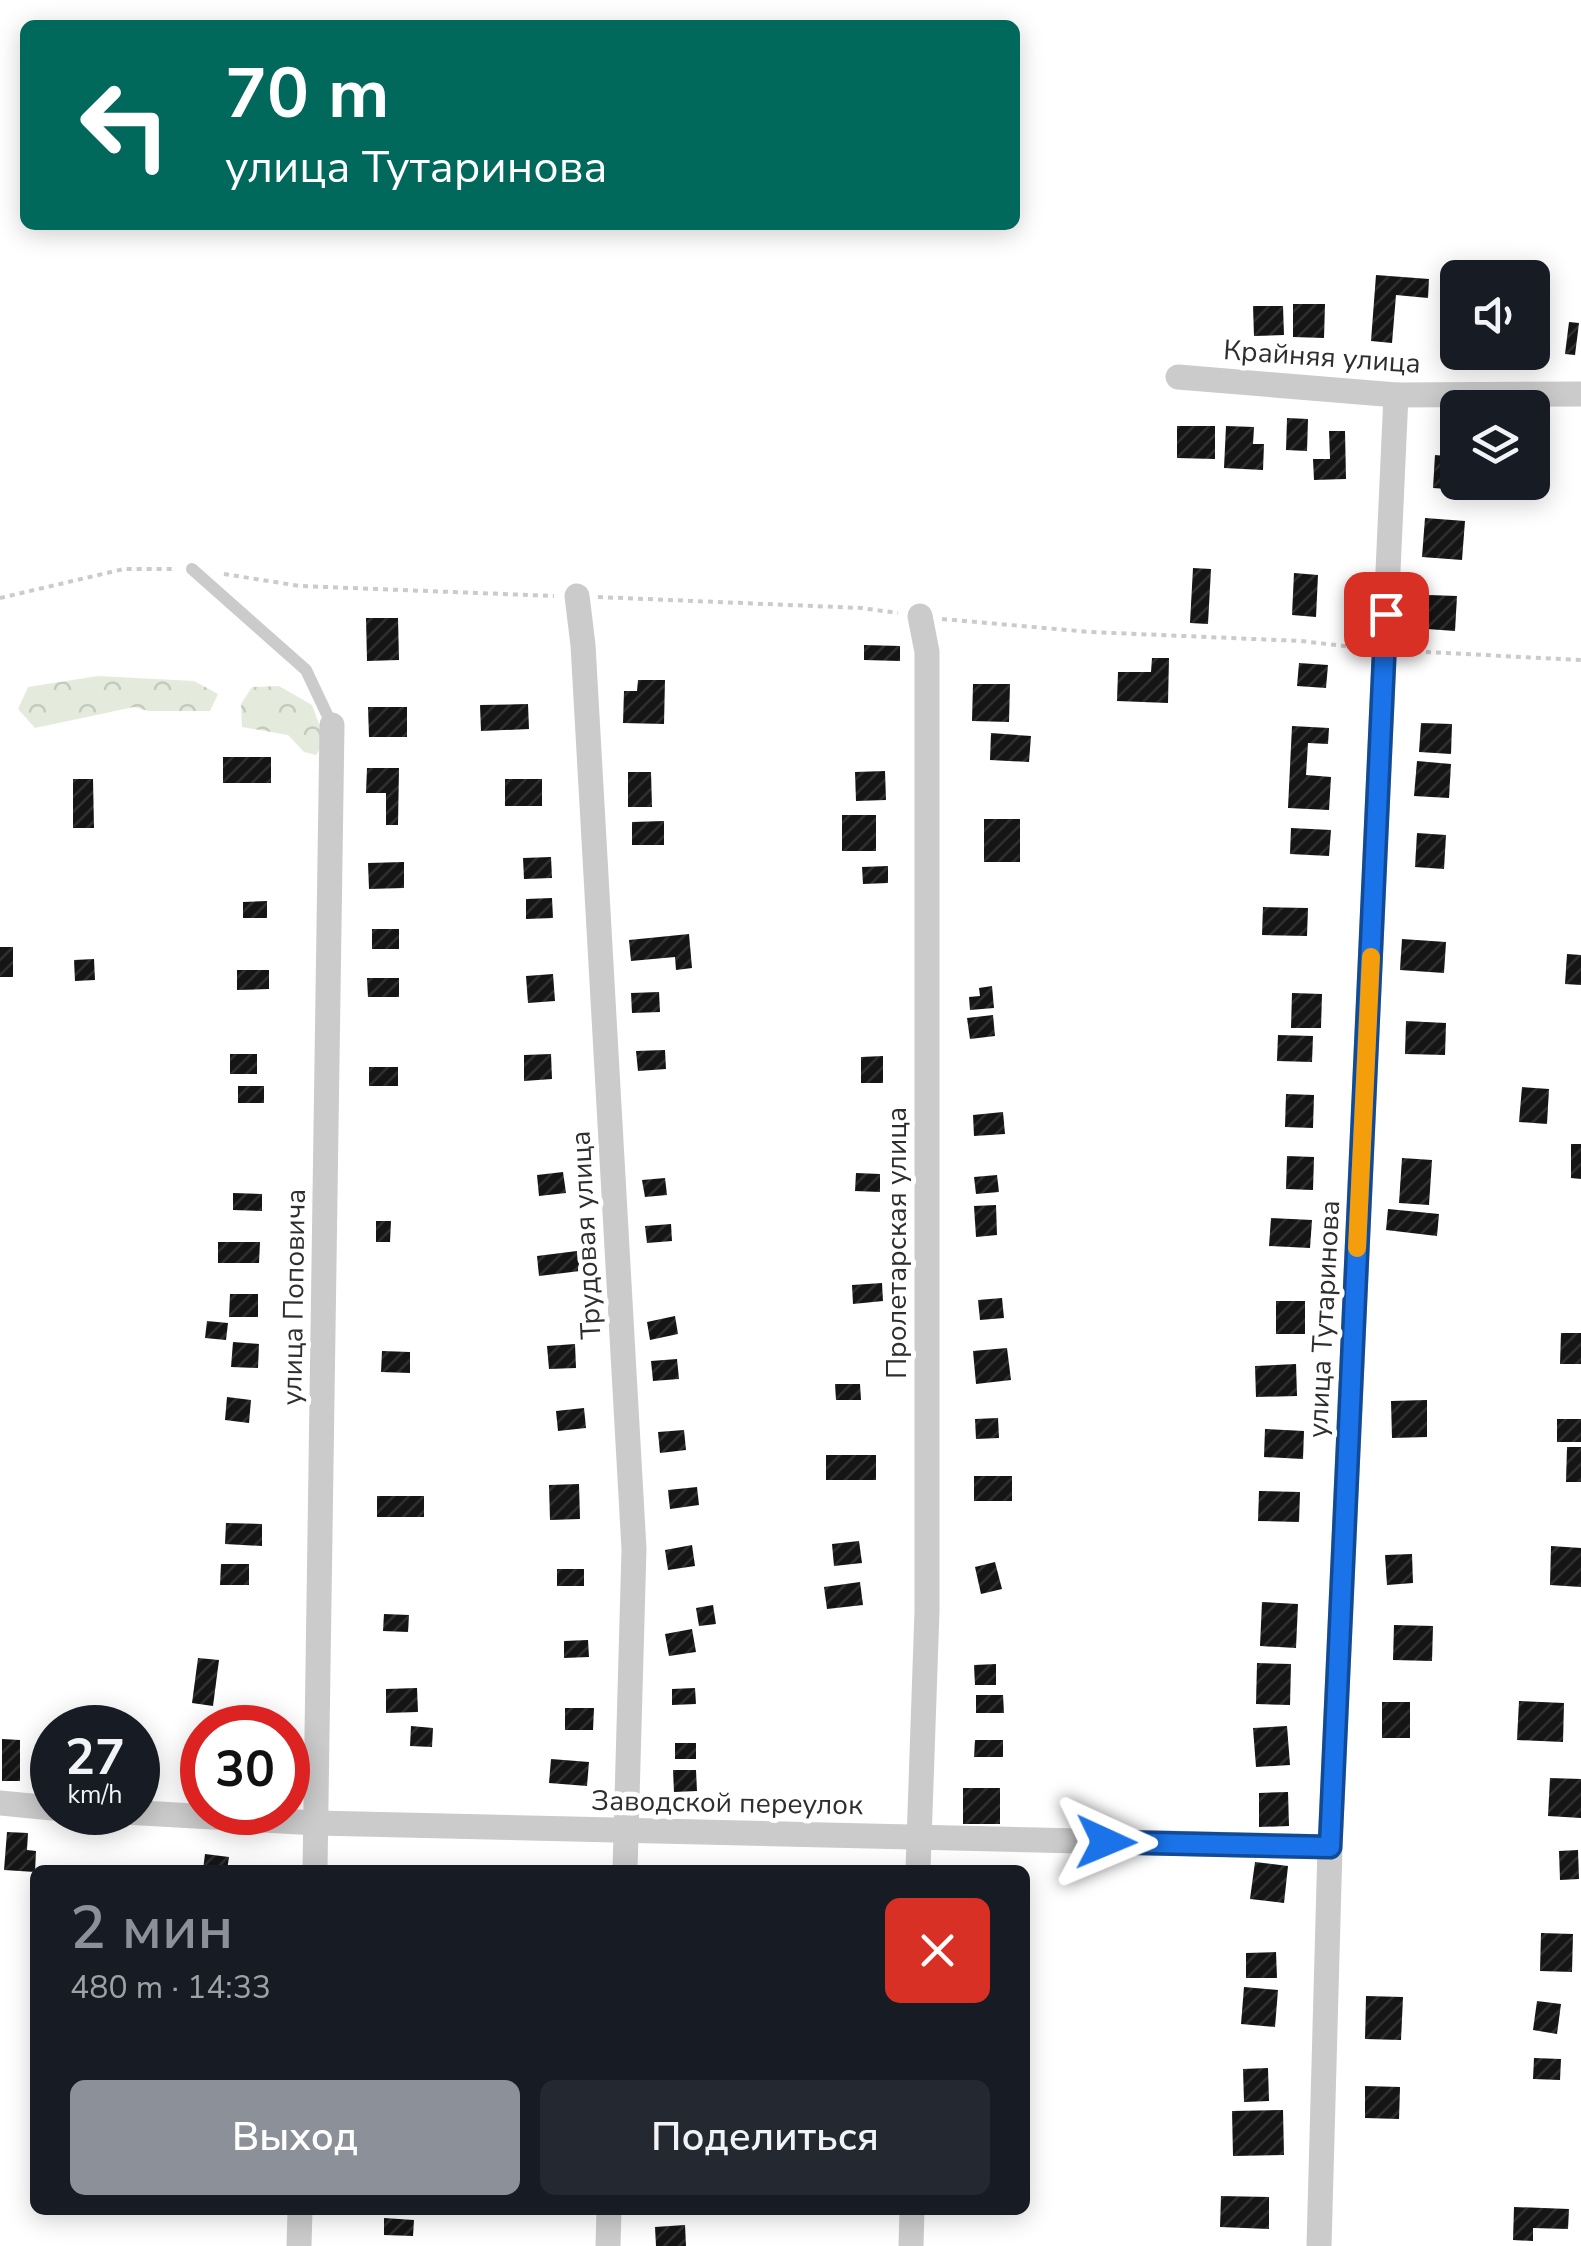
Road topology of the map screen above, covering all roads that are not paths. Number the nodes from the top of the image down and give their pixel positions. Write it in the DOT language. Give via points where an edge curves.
graph roads {
  1 [pos="1178,378"];
  2 [pos="1581,394"];
  3 [pos="1396,395"];
  4 [pos="192,569"];
  5 [pos="578,596"];
  6 [pos="920,616"];
  7 [pos="332,724"];
  8 [pos="0,1802"];
  9 [pos="30,1805"];
  10 [pos="160,1814"];
  11 [pos="317,1823"];
  12 [pos="627,1831"];
  13 [pos="919,1838"];
  14 [pos="1330,1847"];
  15 [pos="315,1865"];
  16 [pos="624,1865"];
  17 [pos="918,1865"];
  18 [pos="300,2215"];
  19 [pos="609,2215"];
  20 [pos="912,2215"];
  21 [pos="299,2246"];
  22 [pos="608,2246"];
  23 [pos="912,2246"];
  24 [pos="1319,2246"];
  1 -- 3 [label="street, Крайняя улица"];
  2 -- 3 [label="street, Крайняя улица"];
  3 -- 14 [label="street, улица Тутаринова"];
  4 -- 7 [label="lane" via="306,670"];
  5 -- 12 [label="street, Трудовая улица" via="634,1549"];
  6 -- 13 [label="street, Пролетарская улица" via="927,652 927,1611"];
  7 -- 11 [label="street, улица Поповича"];
  8 -- 9 [label="street"];
  10 -- 11 [label="street, Заводской переулок"];
  11 -- 12 [label="street, Заводской переулок"];
  11 -- 15 [label="street, улица Поповича"];
  12 -- 13 [label="street, Заводской переулок"];
  12 -- 16 [label="street, Трудовая улица"];
  13 -- 14 [label="street, Заводской переулок"];
  13 -- 17 [label="street, Пролетарская улица"];
  14 -- 24 [label="street, улица Тутаринова"];
  18 -- 21 [label="street"];
  19 -- 22 [label="street"];
  20 -- 23 [label="street"];
}
